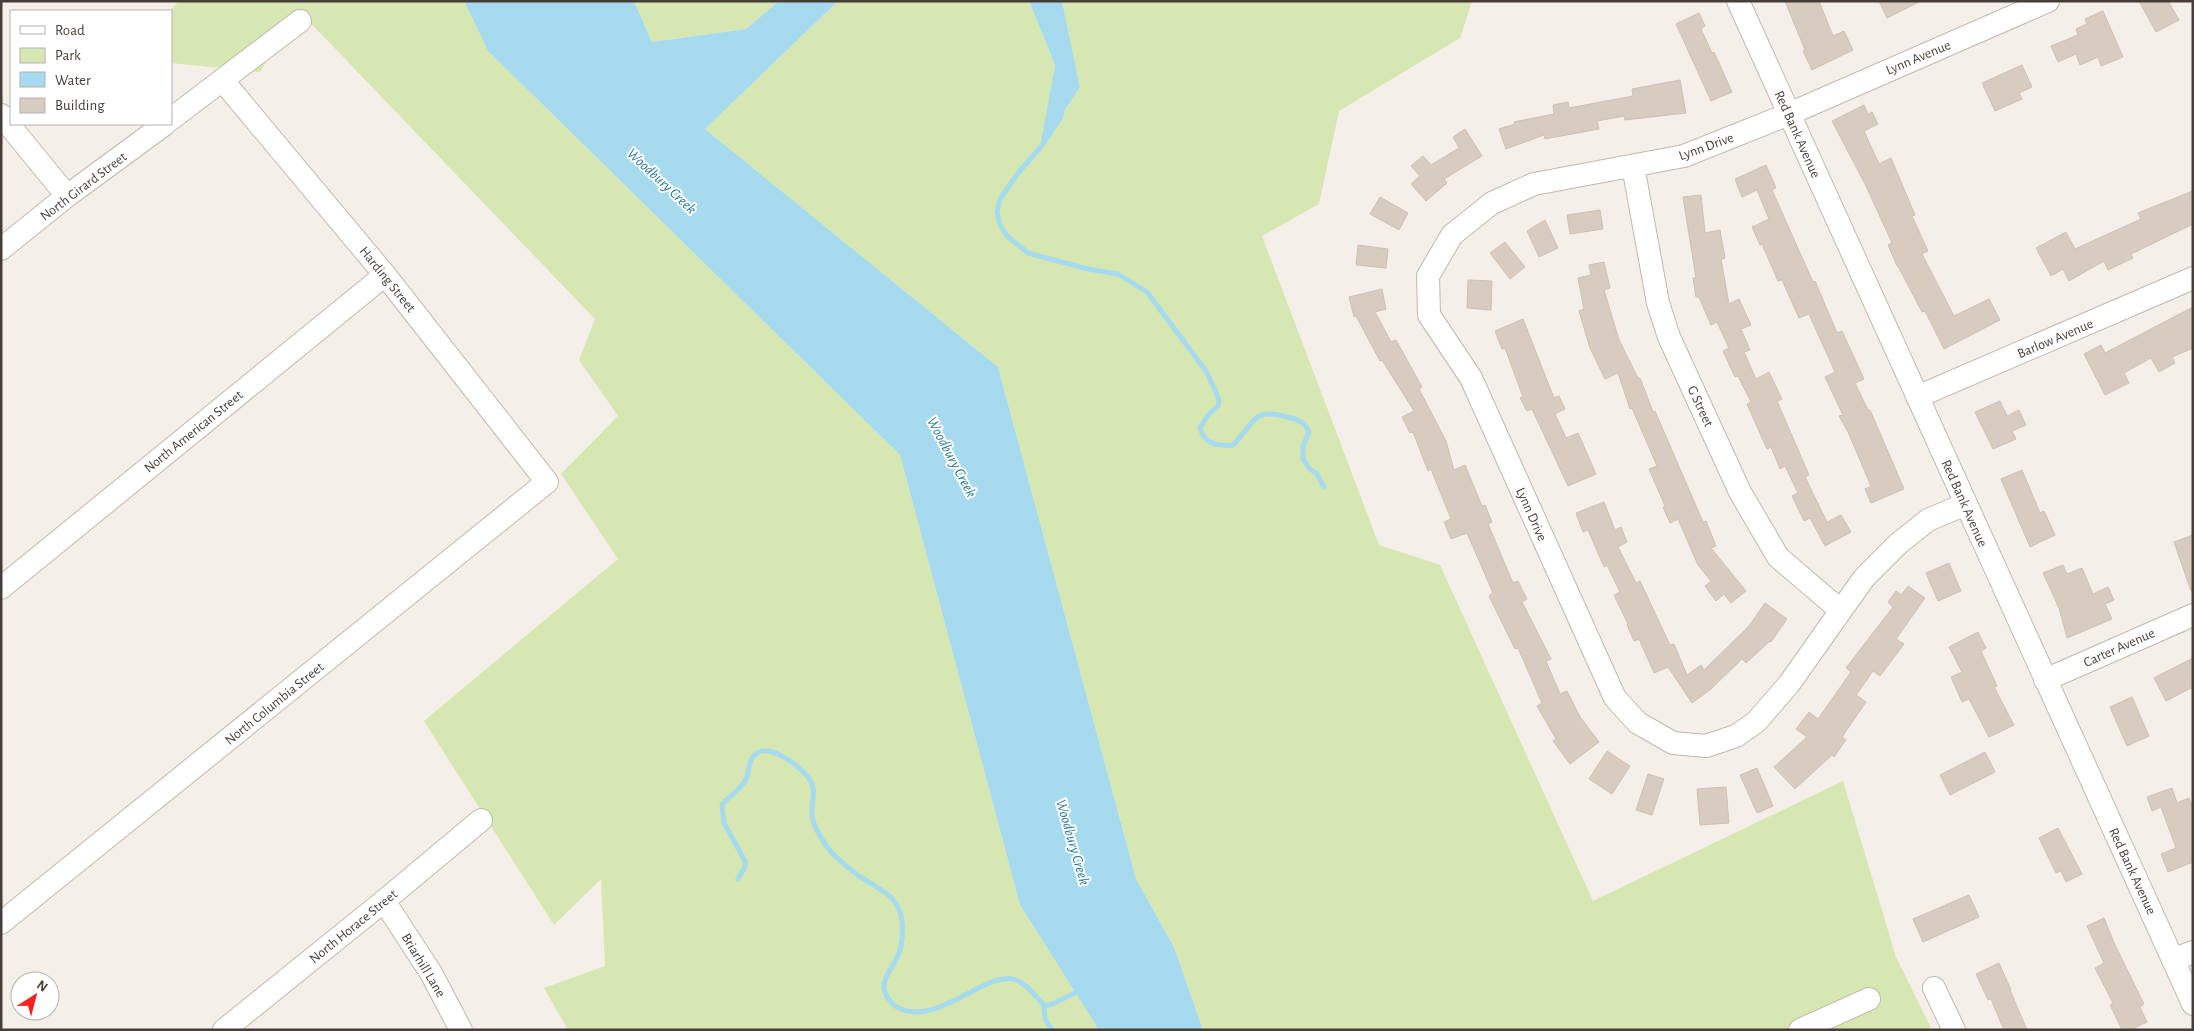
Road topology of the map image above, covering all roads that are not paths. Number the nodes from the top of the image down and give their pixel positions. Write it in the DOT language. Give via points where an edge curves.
graph roads {
  1 [pos="1738,1"];
  2 [pos="2048,1"];
  3 [pos="300,21"];
  4 [pos="224,81"];
  5 [pos="1789,114"];
  6 [pos="1,115"];
  7 [pos="172,118"];
  8 [pos="164,125"];
  9 [pos="1633,166"];
  10 [pos="67,196"];
  11 [pos="1,249"];
  12 [pos="385,275"];
  13 [pos="2193,278"];
  14 [pos="1917,397"];
  15 [pos="547,482"];
  16 [pos="1966,504"];
  17 [pos="1,588"];
  18 [pos="1840,610"];
  19 [pos="2193,615"];
  20 [pos="2045,680"];
  21 [pos="481,820"];
  22 [pos="384,901"];
  23 [pos="1,923"];
  24 [pos="2183,956"];
  25 [pos="1934,988"];
  26 [pos="1869,999"];
  27 [pos="2193,1004"];
  28 [pos="224,1030"];
  29 [pos="461,1030"];
  30 [pos="1800,1030"];
  31 [pos="1954,1030"];
  1 -- 5 [label="street, Red Bank Avenue"];
  2 -- 5 [label="street, Lynn Avenue"];
  3 -- 4 [label="street"];
  4 -- 7 [label="street"];
  4 -- 12 [label="street, Harding Street"];
  5 -- 9 [label="street, Lynn Drive" via="1684,156"];
  5 -- 14 [label="street, Red Bank Avenue"];
  6 -- 10 [label="street"];
  8 -- 10 [label="street, North Girard Street"];
  9 -- 18 [label="street, G Street" via="1650,268 1669,337 1740,492 1778,557"];
  9 -- 18 [label="street, Lynn Drive" via="1534,184 1492,203 1452,235 1428,276 1429,315 1471,378 1615,698 1638,723 1673,743 1706,746 1736,736 1756,722 1789,684"];
  10 -- 11 [label="street, North Girard Street"];
  12 -- 15 [label="street, Harding Street"];
  12 -- 17 [label="street, North American Street"];
  13 -- 14 [label="street, Barlow Avenue"];
  14 -- 16 [label="street, Red Bank Avenue"];
  15 -- 23 [label="street, North Columbia Street"];
  16 -- 18 [label="street, Lynn Drive" via="1928,520 1898,544 1864,578"];
  16 -- 20 [label="street, Red Bank Avenue"];
  19 -- 20 [label="street, Carter Avenue"];
  20 -- 24 [label="street, Red Bank Avenue"];
  21 -- 22 [label="street, North Horace Street"];
  22 -- 28 [label="street, North Horace Street"];
  22 -- 29 [label="street, Briarhill Lane"];
  24 -- 27 [label="street, Red Bank Avenue"];
  25 -- 31 [label="street"];
  26 -- 30 [label="street"];
}
